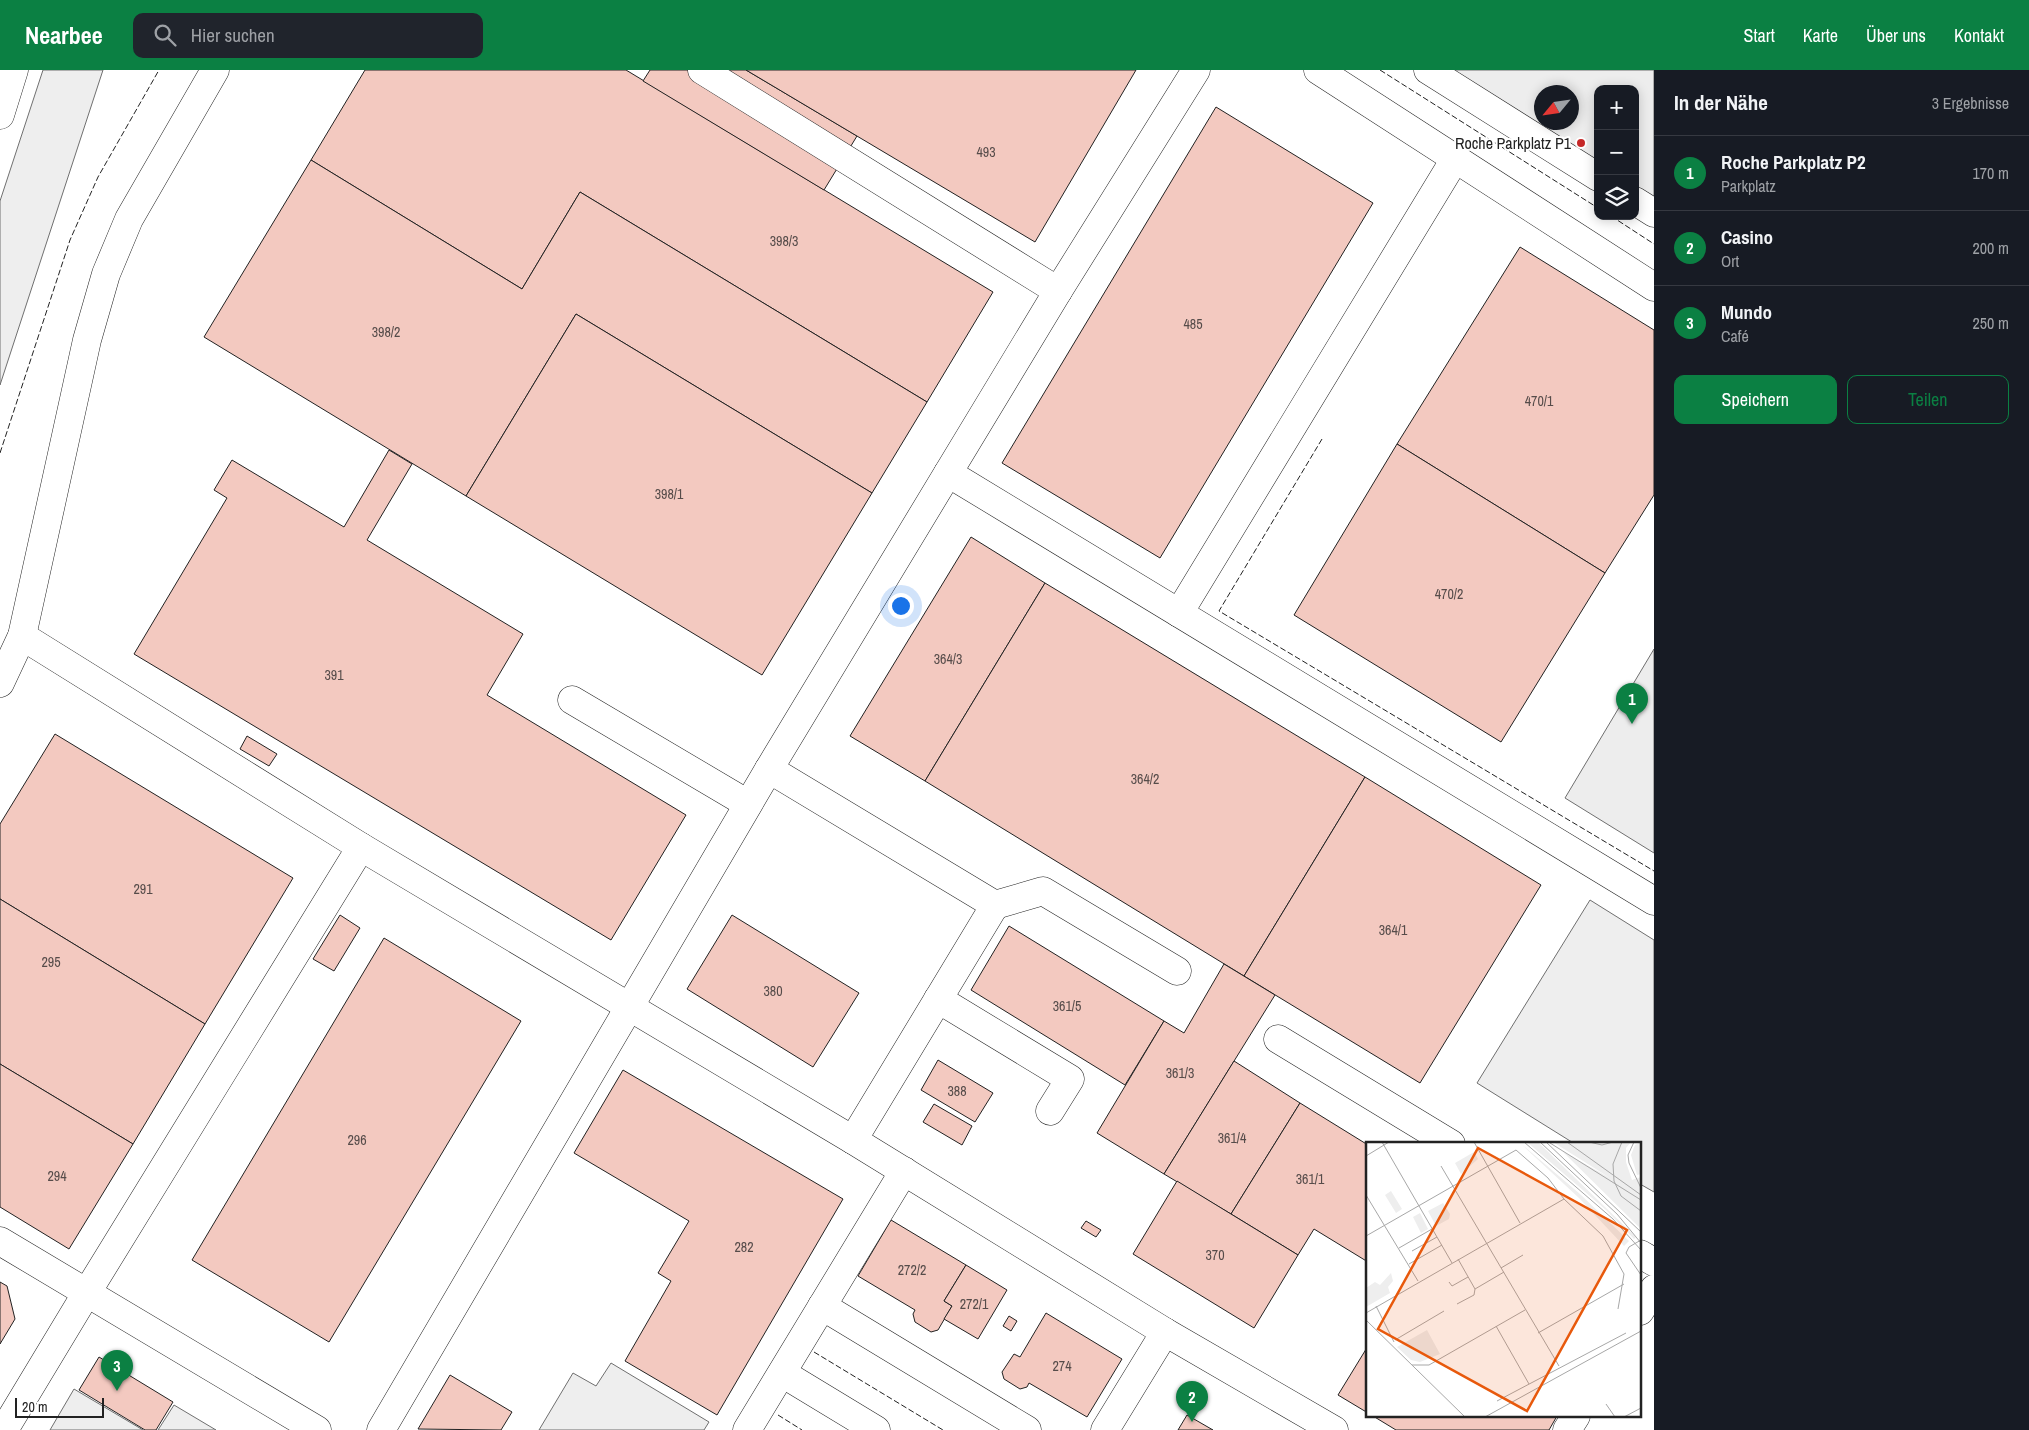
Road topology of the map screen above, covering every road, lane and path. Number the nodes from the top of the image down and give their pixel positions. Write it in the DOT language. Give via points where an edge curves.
graph roads {
  1 [pos="14,70"];
  2 [pos="215,70"];
  3 [pos="702,70"];
  4 [pos="1196,70"];
  5 [pos="1318,70"];
  6 [pos="1428,70"];
  7 [pos="0,115"];
  8 [pos="1455,158"];
  9 [pos="1595,175"];
  10 [pos="1639,204"];
  11 [pos="1654,213"];
  12 [pos="1654,287"];
  13 [pos="1058,292"];
  14 [pos="948,473"];
  15 [pos="1179,613"];
  16 [pos="22,636"];
  17 [pos="0,683"];
  18 [pos="572,700"];
  19 [pos="769,770"];
  20 [pos="748,804"];
  21 [pos="361,847"];
  22 [pos="1654,901"];
  23 [pos="995,905"];
  24 [pos="1177,971"];
  25 [pos="938,999"];
  26 [pos="629,1006"];
  27 [pos="1278,1039"];
  28 [pos="1050,1111"];
  29 [pos="853,1140"];
  30 [pos="1448,1142"];
  31 [pos="904,1171"];
  32 [pos="0,1241"];
  33 [pos="1642,1255"];
  34 [pos="1654,1262"];
  35 [pos="1654,1289"];
  36 [pos="86,1294"];
  37 [pos="822,1306"];
  38 [pos="1642,1308"];
  39 [pos="1165,1332"];
  40 [pos="782,1373"];
  41 [pos="1575,1418"];
  42 [pos="4,1430"];
  43 [pos="317,1430"];
  44 [pos="381,1430"];
  45 [pos="747,1430"];
  46 [pos="876,1430"];
  47 [pos="1027,1430"];
  48 [pos="1105,1430"];
  49 [pos="1334,1430"];
  50 [pos="1567,1430"];
  1 -- 7 [label="main road"];
  2 -- 16 [label="main road" via="129,218 106,274 87,340"];
  3 -- 13 [label="main road"];
  4 -- 13 [label="main road"];
  5 -- 8 [label="main road"];
  6 -- 9 [label="main road"];
  8 -- 12 [label="main road"];
  8 -- 15 [label="main road"];
  10 -- 11 [label="main road"];
  13 -- 14 [label="main road"];
  14 -- 15 [label="main road"];
  14 -- 19 [label="main road"];
  15 -- 22 [label="main road"];
  16 -- 17 [label="main road"];
  16 -- 21 [label="main road"];
  18 -- 20 [label="main road"];
  19 -- 20 [label="main road"];
  19 -- 23 [label="main road"];
  20 -- 26 [label="main road"];
  21 -- 26 [label="main road"];
  21 -- 36 [label="main road"];
  23 -- 24 [label="main road" via="1043,891"];
  23 -- 25 [label="main road"];
  25 -- 28 [label="main road" via="1070,1079"];
  25 -- 29 [label="main road"];
  26 -- 29 [label="main road"];
  26 -- 44 [label="main road"];
  27 -- 30 [label="main road"];
  29 -- 31 [label="main road"];
  31 -- 37 [label="main road"];
  31 -- 39 [label="main road"];
  32 -- 36 [label="main road"];
  33 -- 34 [label="main road"];
  35 -- 38 [label="main road"];
  36 -- 42 [label="main road"];
  36 -- 43 [label="main road"];
  37 -- 40 [label="main road"];
  37 -- 47 [label="main road"];
  39 -- 48 [label="main road"];
  39 -- 49 [label="main road"];
  40 -- 45 [label="main road"];
  40 -- 46 [label="main road"];
  41 -- 50 [label="main road"];
}
